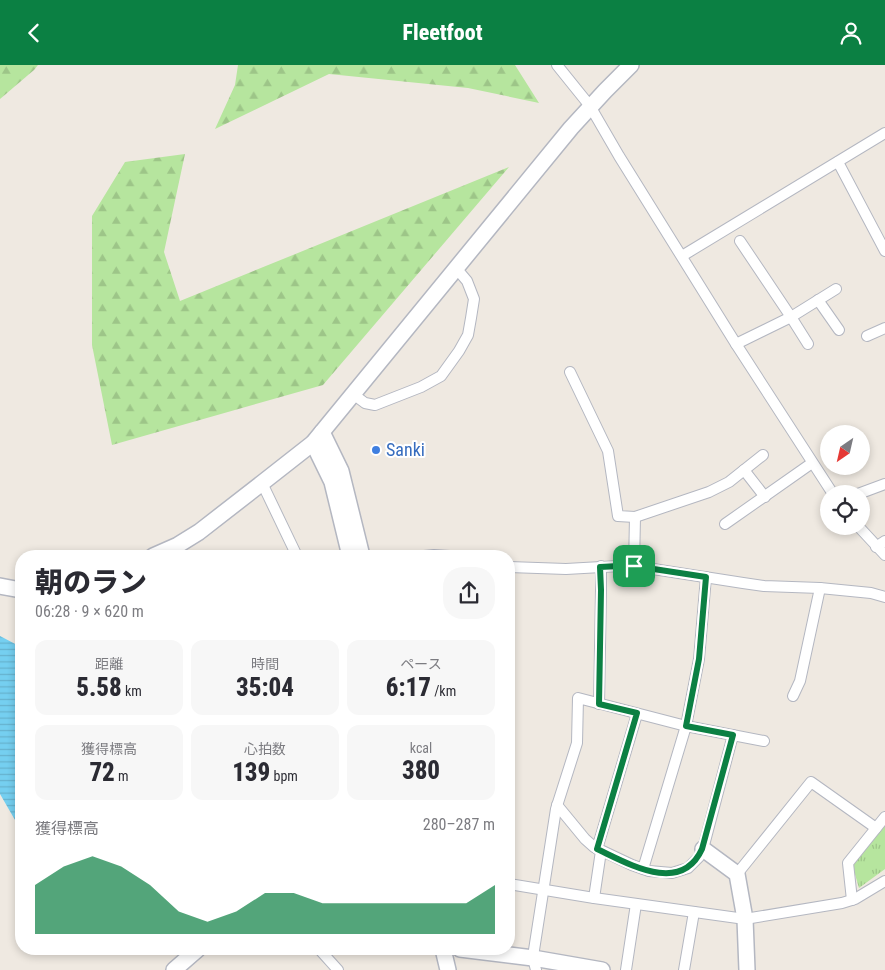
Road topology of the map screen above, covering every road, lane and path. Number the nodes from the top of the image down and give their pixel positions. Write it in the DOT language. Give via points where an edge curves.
graph roads {
  1 [pos="557,65"];
  2 [pos="631,65"];
  3 [pos="590,106"];
  4 [pos="885,133"];
  5 [pos="838,162"];
  6 [pos="740,241"];
  7 [pos="885,251"];
  8 [pos="682,256"];
  9 [pos="456,268"];
  10 [pos="836,289"];
  11 [pos="818,300"];
  12 [pos="791,317"];
  13 [pos="885,328"];
  14 [pos="839,330"];
  15 [pos="867,336"];
  16 [pos="808,344"];
  17 [pos="736,345"];
  18 [pos="570,372"];
  19 [pos="353,394"];
  20 [pos="317,437"];
  21 [pos="763,455"];
  22 [pos="812,463"];
  23 [pos="744,470"];
  24 [pos="262,483"];
  25 [pos="885,484"];
  26 [pos="826,485"];
  27 [pos="870,490"];
  28 [pos="765,497"];
  29 [pos="635,517"];
  30 [pos="725,525"];
  31 [pos="870,535"];
  32 [pos="881,544"];
  33 [pos="167,550"];
  34 [pos="294,550"];
  35 [pos="349,550"];
  36 [pos="361,550"];
  37 [pos="885,555"];
  38 [pos="634,566"];
  39 [pos="515,567"];
  40 [pos="600,567"];
  41 [pos="706,577"];
  42 [pos="0,585"];
  43 [pos="820,588"];
  44 [pos="15,589"];
  45 [pos="885,597"];
  46 [pos="793,696"];
  47 [pos="599,704"];
  48 [pos="637,713"];
  49 [pos="686,726"];
  50 [pos="733,735"];
  51 [pos="764,741"];
  52 [pos="557,805"];
  53 [pos="885,817"];
  54 [pos="876,828"];
  55 [pos="702,849"];
  56 [pos="599,850"];
  57 [pos="643,869"];
  58 [pos="737,874"];
  59 [pos="885,881"];
  60 [pos="515,885"];
  61 [pos="543,890"];
  62 [pos="594,898"];
  63 [pos="852,900"];
  64 [pos="636,904"];
  65 [pos="694,912"];
  66 [pos="745,919"];
  67 [pos="191,955"];
  68 [pos="324,955"];
  69 [pos="435,955"];
  70 [pos="444,955"];
  71 [pos="490,955"];
  72 [pos="535,964"];
  73 [pos="174,970"];
  74 [pos="338,970"];
  75 [pos="438,970"];
  76 [pos="448,970"];
  77 [pos="602,970"];
  78 [pos="626,970"];
  79 [pos="684,970"];
  80 [pos="747,970"];
  1 -- 3 [label="street"];
  2 -- 3 [label="street"];
  3 -- 8 [label="street"];
  3 -- 9 [label="street"];
  4 -- 5 [label="street"];
  5 -- 7 [label="street"];
  5 -- 8 [label="street"];
  6 -- 12 [label="street"];
  8 -- 17 [label="street"];
  9 -- 19 [label="street"];
  9 -- 19 [label="street" via="467,281 474,299 468,335 441,376 375,405"];
  10 -- 11 [label="street"];
  11 -- 12 [label="street"];
  11 -- 14 [label="street"];
  12 -- 16 [label="street"];
  12 -- 17 [label="street"];
  13 -- 15 [label="street"];
  17 -- 22 [label="street"];
  18 -- 29 [label="street" via="608,451 618,516"];
  19 -- 20 [label="street"];
  20 -- 24 [label="street"];
  20 -- 35 [label="street"];
  20 -- 36 [label="street" via="341,471"];
  21 -- 23 [label="street"];
  22 -- 26 [label="street"];
  22 -- 28 [label="street"];
  23 -- 28 [label="street"];
  23 -- 29 [label="street" via="710,492"];
  24 -- 33 [label="street" via="199,532"];
  24 -- 34 [label="street"];
  25 -- 27 [label="street"];
  28 -- 30 [label="street"];
  29 -- 38 [label="street"];
  31 -- 32 [label="street"];
  32 -- 37 [label="street"];
  38 -- 40 [label="street"];
  38 -- 41 [label="street"];
  39 -- 40 [label="street"];
  40 -- 47 [label="street"];
  41 -- 43 [label="street"];
  41 -- 49 [label="street" via="699,659"];
  42 -- 44 [label="street"];
  43 -- 45 [label="street"];
  43 -- 46 [label="street" via="800,681"];
  47 -- 48 [label="street"];
  47 -- 52 [label="street" via="578,698 577,743"];
  48 -- 49 [label="street"];
  48 -- 56 [label="street"];
  49 -- 50 [label="street"];
  49 -- 57 [label="street"];
  50 -- 51 [label="street"];
  50 -- 55 [label="street"];
  52 -- 56 [label="street" via="585,839"];
  52 -- 61 [label="street"];
  53 -- 54 [label="street"];
  54 -- 58 [label="street" via="811,782"];
  54 -- 63 [label="street" via="848,863"];
  55 -- 57 [label="street" via="688,868 672,873"];
  55 -- 58 [label="street"];
  56 -- 57 [label="street"];
  56 -- 62 [label="street"];
  58 -- 66 [label="street"];
  59 -- 63 [label="street"];
  60 -- 61 [label="street"];
  61 -- 62 [label="street"];
  61 -- 72 [label="street"];
  62 -- 64 [label="street"];
  63 -- 66 [label="street"];
  64 -- 65 [label="street"];
  64 -- 78 [label="street"];
  65 -- 66 [label="street"];
  65 -- 79 [label="street"];
  66 -- 80 [label="street"];
  67 -- 73 [label="street"];
  68 -- 74 [label="street"];
  69 -- 75 [label="street"];
  70 -- 76 [label="street"];
  71 -- 72 [label="street"];
  72 -- 77 [label="street"];
}
